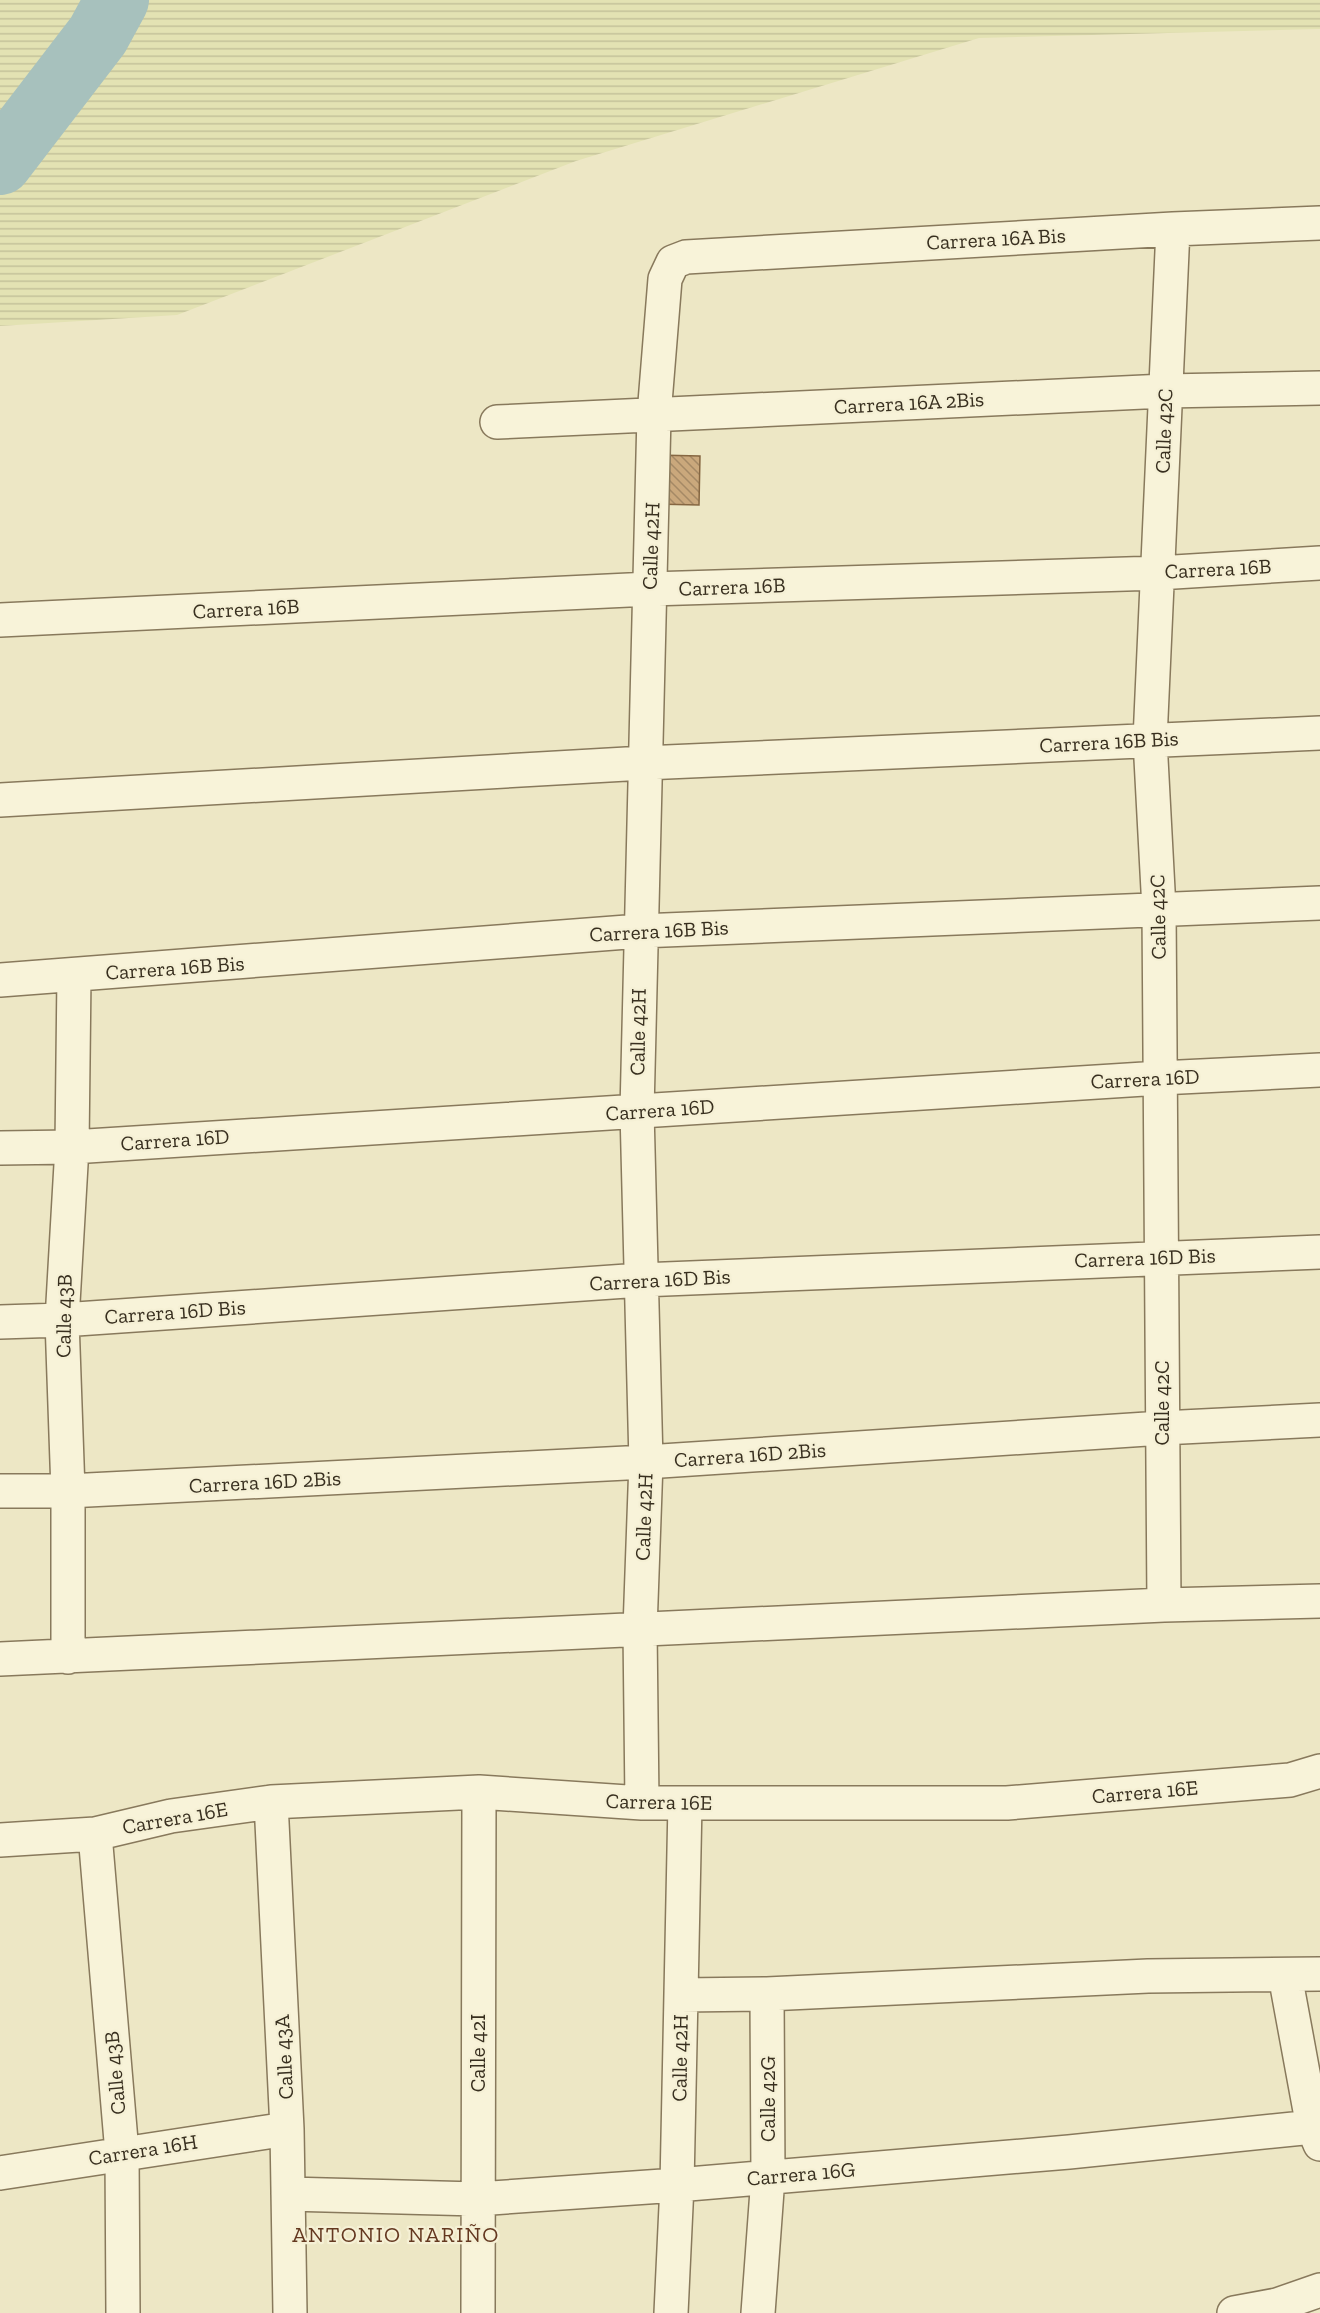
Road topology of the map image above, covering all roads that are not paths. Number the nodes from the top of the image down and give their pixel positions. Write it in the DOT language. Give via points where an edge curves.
graph roads {
  1 [pos="1320,224"];
  2 [pos="1173,229"];
  3 [pos="673,262"];
  4 [pos="1320,388"];
  5 [pos="1165,391"];
  6 [pos="654,416"];
  7 [pos="497,422"];
  8 [pos="1320,563"];
  9 [pos="1158,573"];
  10 [pos="650,590"];
  11 [pos="0,620"];
  12 [pos="1320,733"];
  13 [pos="1150,740"];
  14 [pos="645,763"];
  15 [pos="0,800"];
  16 [pos="1320,903"];
  17 [pos="1159,909"];
  18 [pos="640,931"];
  19 [pos="74,975"];
  20 [pos="0,980"];
  21 [pos="1320,1070"];
  22 [pos="1160,1078"];
  23 [pos="637,1111"];
  24 [pos="72,1147"];
  25 [pos="0,1148"];
  26 [pos="1320,1252"];
  27 [pos="1161,1257"];
  28 [pos="641,1280"];
  29 [pos="62,1320"];
  30 [pos="0,1322"];
  31 [pos="1320,1420"];
  32 [pos="1162,1428"];
  33 [pos="646,1462"];
  34 [pos="0,1491"];
  35 [pos="68,1491"];
  36 [pos="1320,1601"];
  37 [pos="1164,1605"];
  38 [pos="640,1629"];
  39 [pos="68,1657"];
  40 [pos="0,1659"];
  41 [pos="1320,1771"];
  42 [pos="479,1792"];
  43 [pos="272,1802"];
  44 [pos="642,1803"];
  45 [pos="685,1803"];
  46 [pos="95,1834"];
  47 [pos="0,1840"];
  48 [pos="1320,1974"];
  49 [pos="1285,1975"];
  50 [pos="767,1994"];
  51 [pos="681,1995"];
  52 [pos="287,2129"];
  53 [pos="1317,2136"];
  54 [pos="122,2153"];
  55 [pos="0,2173"];
  56 [pos="768,2177"];
  57 [pos="677,2185"];
  58 [pos="288,2194"];
  59 [pos="477,2199"];
  60 [pos="1320,2290"];
  61 [pos="123,2313"];
  62 [pos="290,2313"];
  63 [pos="478,2313"];
  64 [pos="671,2313"];
  65 [pos="758,2313"];
  66 [pos="1234,2313"];
  1 -- 2 [label="street, Carrera 16A Bis"];
  2 -- 3 [label="street, Carrera 16A Bis" via="686,256"];
  2 -- 5 [label="street, Calle 42C"];
  3 -- 6 [label="street, Calle 42H" via="665,279"];
  4 -- 5 [label="street, Carrera 16A 2Bis"];
  5 -- 6 [label="street, Carrera 16A 2Bis"];
  5 -- 9 [label="street, Calle 42C"];
  6 -- 7 [label="street, Carrera 16A 2Bis"];
  6 -- 10 [label="street, Calle 42H"];
  8 -- 9 [label="street, Carrera 16B"];
  9 -- 10 [label="street, Carrera 16B"];
  9 -- 13 [label="street, Calle 42C"];
  10 -- 11 [label="street, Carrera 16B"];
  10 -- 14 [label="street, Calle 42H"];
  12 -- 13 [label="street, Carrera 16B Bis"];
  13 -- 14 [label="street, Carrera 16B Bis"];
  13 -- 17 [label="street, Calle 42C"];
  14 -- 15 [label="street, Carrera 16B Bis"];
  14 -- 18 [label="street, Calle 42H"];
  16 -- 17 [label="street, Carrera 16B Bis"];
  17 -- 18 [label="street, Carrera 16B Bis"];
  17 -- 22 [label="street, Calle 42C"];
  18 -- 19 [label="street, Carrera 16B Bis"];
  18 -- 23 [label="street, Calle 42H"];
  19 -- 20 [label="street, Carrera 16B Bis"];
  19 -- 24 [label="street, Calle 43B"];
  21 -- 22 [label="street, Carrera 16D"];
  22 -- 23 [label="street, Carrera 16D"];
  22 -- 27 [label="street, Calle 42C"];
  23 -- 24 [label="street, Carrera 16D"];
  23 -- 28 [label="street, Calle 42H"];
  24 -- 25 [label="street, Carrera 16D"];
  24 -- 29 [label="street, Calle 43B"];
  26 -- 27 [label="street, Carrera 16D Bis"];
  27 -- 28 [label="street, Carrera 16D Bis"];
  27 -- 32 [label="street, Calle 42C"];
  28 -- 29 [label="street, Carrera 16D Bis"];
  28 -- 33 [label="street, Calle 42H"];
  29 -- 30 [label="street, Carrera 16D Bis"];
  29 -- 35 [label="street, Calle 43B"];
  31 -- 32 [label="street, Carrera 16D 2Bis"];
  32 -- 33 [label="street, Carrera 16D 2Bis"];
  32 -- 37 [label="street, Calle 42C"];
  33 -- 35 [label="street, Carrera 16D 2Bis"];
  33 -- 38 [label="street, Calle 42H"];
  34 -- 35 [label="street, Carrera 16D 2Bis"];
  35 -- 39 [label="street, Calle 43B"];
  36 -- 37 [label="street"];
  37 -- 38 [label="street"];
  38 -- 39 [label="street"];
  38 -- 44 [label="street, Calle 42H"];
  39 -- 40 [label="street"];
  41 -- 45 [label="street, Carrera 16E" via="1290,1780 1007,1803"];
  42 -- 43 [label="street, Carrera 16E"];
  42 -- 44 [label="street, Carrera 16E"];
  42 -- 59 [label="street, Calle 42I"];
  43 -- 46 [label="street, Carrera 16E" via="171,1816"];
  43 -- 52 [label="street, Calle 43A"];
  44 -- 45 [label="street, Carrera 16E"];
  45 -- 51 [label="street, Calle 42H"];
  46 -- 47 [label="street, Carrera 16E"];
  46 -- 54 [label="street, Calle 43B"];
  48 -- 49 [label="street"];
  49 -- 50 [label="street" via="1148,1976"];
  49 -- 53 [label="street"];
  50 -- 51 [label="street"];
  50 -- 56 [label="street, Calle 42G"];
  51 -- 57 [label="street, Calle 42H"];
  52 -- 54 [label="street, Carrera 16H"];
  52 -- 58 [label="street, Calle 43A"];
  53 -- 56 [label="street, Carrera 16G"];
  54 -- 55 [label="street, Carrera 16H"];
  54 -- 61 [label="street, Calle 43B"];
  56 -- 57 [label="street, Carrera 16G"];
  56 -- 65 [label="street, Calle 42G"];
  57 -- 59 [label="street, Carrera 16G"];
  57 -- 64 [label="street, Calle 42H"];
  58 -- 59 [label="street, Carrera 16G"];
  58 -- 62 [label="street, Calle 43A"];
  59 -- 63 [label="street, Calle 42I"];
  60 -- 66 [label="street" via="1277,2305"];
}
